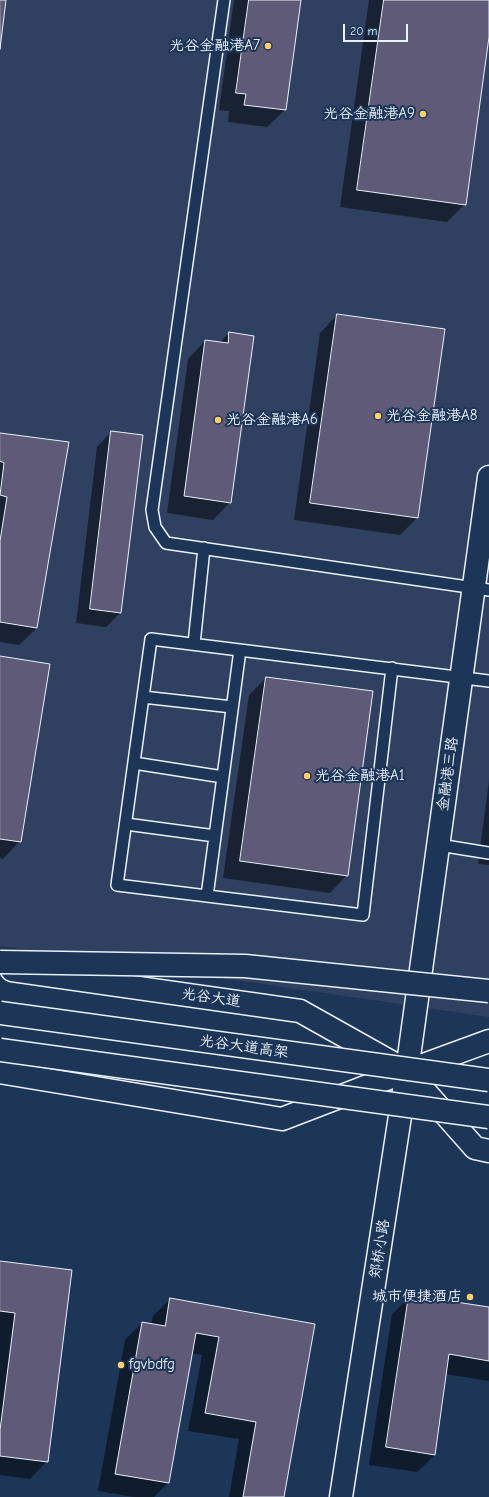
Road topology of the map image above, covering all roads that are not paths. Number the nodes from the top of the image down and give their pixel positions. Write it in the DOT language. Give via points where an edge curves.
graph roads {
  1 [pos="224,0"];
  2 [pos="489,477"];
  3 [pos="204,548"];
  4 [pos="482,589"];
  5 [pos="194,644"];
  6 [pos="240,650"];
  7 [pos="392,668"];
  8 [pos="462,677"];
  9 [pos="489,681"];
  10 [pos="143,697"];
  11 [pos="232,707"];
  12 [pos="134,763"];
  13 [pos="223,777"];
  14 [pos="126,824"];
  15 [pos="215,836"];
  16 [pos="439,845"];
  17 [pos="489,853"];
  18 [pos="207,896"];
  19 [pos="0,962"];
  20 [pos="0,968"];
  21 [pos="489,991"];
  22 [pos="0,1013"];
  23 [pos="489,1041"];
  24 [pos="0,1050"];
  25 [pos="407,1071"];
  26 [pos="0,1072"];
  27 [pos="489,1080"];
  28 [pos="489,1117"];
  29 [pos="489,1151"];
  30 [pos="341,1497"];
  1 -- 3 [label="lane" via="152,510 155,527 166,543"];
  2 -- 4 [label="main road, 金融港三路"];
  3 -- 4 [label="lane"];
  3 -- 5 [label="lane"];
  4 -- 8 [label="main road, 金融港三路"];
  5 -- 6 [label="lane"];
  5 -- 10 [label="lane" via="151,639"];
  6 -- 7 [label="lane"];
  6 -- 11 [label="lane"];
  7 -- 8 [label="lane"];
  7 -- 18 [label="lane" via="363,915"];
  8 -- 9 [label="lane"];
  8 -- 16 [label="main road, 金融港三路"];
  10 -- 11 [label="lane"];
  10 -- 12 [label="lane"];
  11 -- 13 [label="lane"];
  12 -- 13 [label="lane"];
  12 -- 14 [label="lane"];
  13 -- 15 [label="lane"];
  14 -- 15 [label="lane"];
  14 -- 18 [label="lane" via="117,884"];
  15 -- 18 [label="lane"];
  16 -- 17 [label="lane"];
  16 -- 25 [label="main road, 金融港三路"];
  19 -- 21 [label="main road, bridge" via="245,966"];
  20 -- 25 [label="main road, 光谷大道" via="300,1011"];
  22 -- 27 [label="main road, 光谷大道高架, bridge"];
  23 -- 25 [label="main road"];
  24 -- 28 [label="main road, bridge"];
  25 -- 26 [label="main road" via="282,1120"];
  25 -- 29 [label="main road, 光谷大道" via="475,1148"];
  25 -- 30 [label="main road, 郑桥小路"];
}
